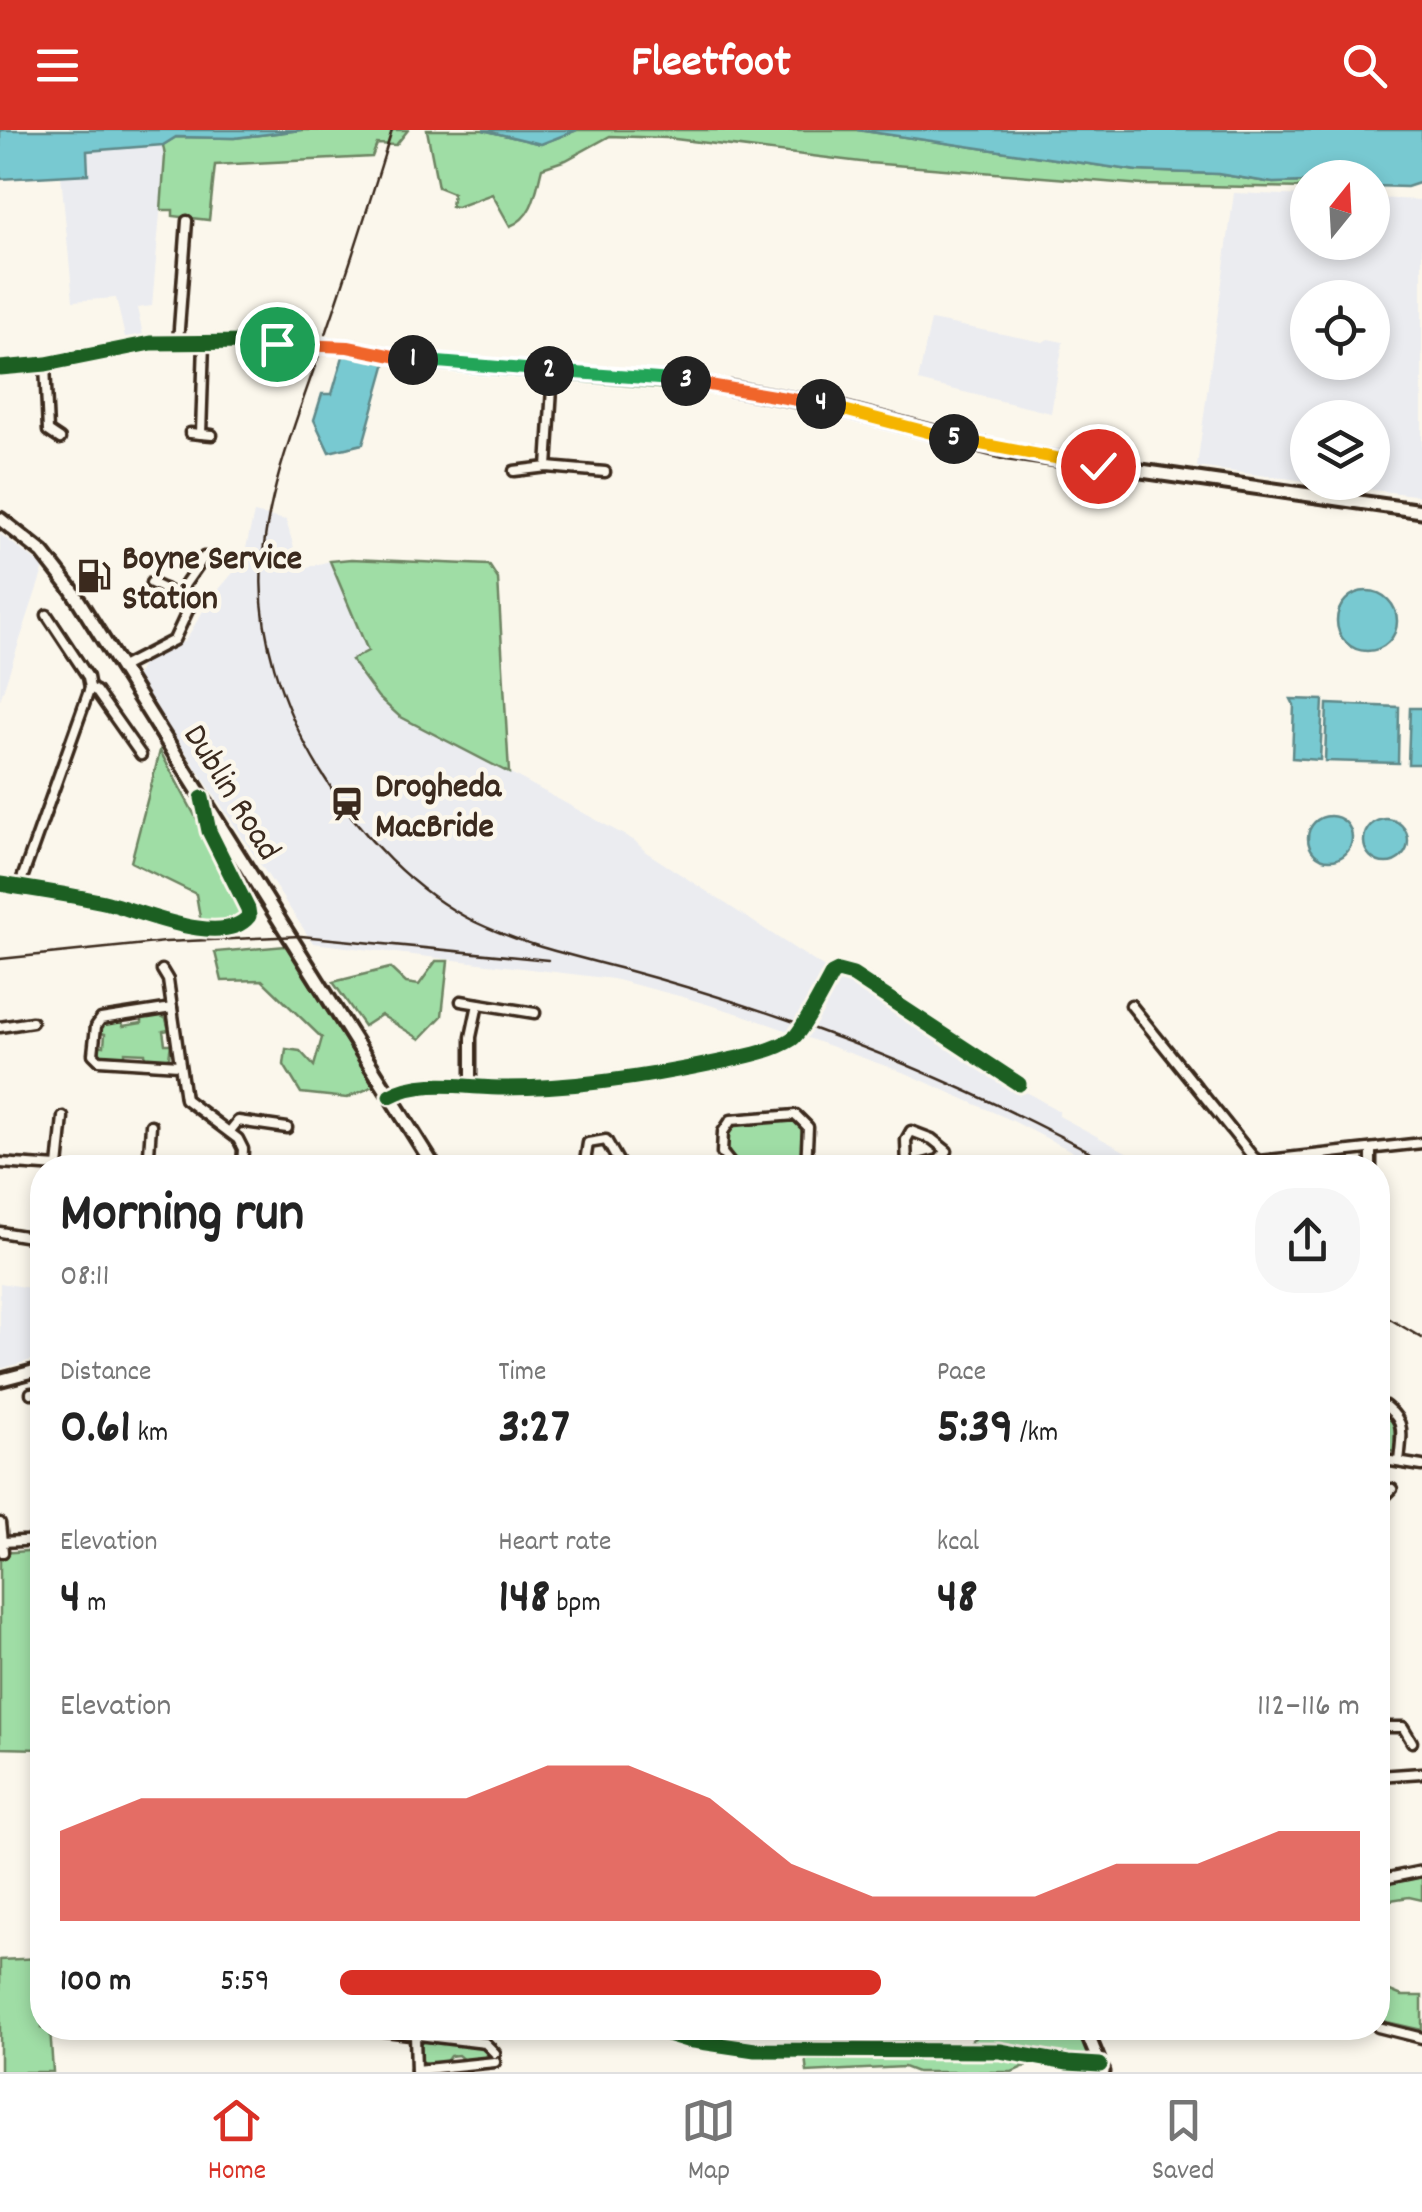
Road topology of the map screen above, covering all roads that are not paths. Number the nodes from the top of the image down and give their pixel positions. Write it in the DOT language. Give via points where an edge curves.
graph roads {
  1 [pos="187,221"];
  2 [pos="178,342"];
  3 [pos="204,342"];
  4 [pos="45,364"];
  5 [pos="0,368"];
  6 [pos="553,372"];
  7 [pos="190,433"];
  8 [pos="201,434"];
  9 [pos="212,435"];
  10 [pos="60,439"];
  11 [pos="548,466"];
  12 [pos="514,471"];
  13 [pos="605,472"];
  14 [pos="1422,511"];
  15 [pos="0,518"];
  16 [pos="204,557"];
  17 [pos="151,583"];
  18 [pos="165,588"];
  19 [pos="178,594"];
  20 [pos="158,604"];
  21 [pos="46,615"];
  22 [pos="120,668"];
  23 [pos="90,688"];
  24 [pos="141,756"];
  25 [pos="202,798"];
  26 [pos="0,884"];
  27 [pos="19,887"];
  28 [pos="162,970"];
  29 [pos="460,1001"];
  30 [pos="478,1004"];
  31 [pos="1131,1005"];
  32 [pos="172,1008"];
  33 [pos="535,1013"];
  34 [pos="32,1022"];
  35 [pos="0,1028"];
  36 [pos="179,1065"];
  37 [pos="1019,1084"];
  38 [pos="471,1087"];
  39 [pos="390,1096"];
  40 [pos="63,1117"];
  41 [pos="151,1125"];
  42 [pos="287,1128"];
  43 [pos="230,1131"];
  44 [pos="1422,1143"];
  45 [pos="1371,1149"];
  46 [pos="59,1155"];
  47 [pos="149,1155"];
  48 [pos="242,1155"];
  49 [pos="427,1155"];
  50 [pos="586,1155"];
  51 [pos="615,1155"];
  52 [pos="724,1155"];
  53 [pos="807,1155"];
  54 [pos="907,1155"];
  55 [pos="943,1155"];
  56 [pos="1251,1155"];
  57 [pos="1324,1155"];
  58 [pos="1371,1155"];
  59 [pos="0,1163"];
  60 [pos="30,1166"];
  61 [pos="0,1232"];
  62 [pos="30,1238"];
  63 [pos="30,1372"];
  64 [pos="0,1380"];
  65 [pos="1390,1410"];
  66 [pos="1390,1461"];
  67 [pos="1399,1462"];
  68 [pos="1422,1466"];
  69 [pos="1392,1489"];
  70 [pos="1390,1491"];
  71 [pos="0,1523"];
  72 [pos="30,1542"];
  73 [pos="2,1547"];
  74 [pos="1390,1727"];
  75 [pos="1412,1742"];
  76 [pos="1422,1773"];
  77 [pos="1390,1775"];
  78 [pos="1422,1871"];
  79 [pos="1390,1878"];
  80 [pos="1390,2030"];
  81 [pos="1422,2038"];
  82 [pos="415,2040"];
  83 [pos="457,2040"];
  84 [pos="687,2040"];
  85 [pos="1090,2040"];
  86 [pos="1102,2068"];
  87 [pos="416,2071"];
  1 -- 2 [label="street"];
  2 -- 3 [label="main road"];
  2 -- 4 [label="main road"];
  3 -- 6 [label="main road" via="348,347 434,363"];
  3 -- 8 [label="street"];
  4 -- 5 [label="main road"];
  4 -- 10 [label="street" via="47,425"];
  6 -- 11 [label="street"];
  6 -- 14 [label="main road" via="724,386 1008,452"];
  7 -- 8 [label="street"];
  8 -- 9 [label="street"];
  11 -- 12 [label="street"];
  11 -- 13 [label="street"];
  15 -- 22 [label="main road, Dublin Road" via="43,553"];
  16 -- 19 [label="street"];
  17 -- 18 [label="street"];
  18 -- 19 [label="street"];
  18 -- 20 [label="street"];
  19 -- 22 [label="street" via="189,608 180,633 165,648"];
  21 -- 23 [label="street"];
  22 -- 25 [label="main road, Dublin Road"];
  23 -- 24 [label="street"];
  23 -- 27 [label="street"];
  25 -- 27 [label="street" via="209,830 248,910 246,922 172,926 111,904"];
  25 -- 39 [label="main road, Dublin Road"];
  26 -- 27 [label="street"];
  28 -- 32 [label="street"];
  29 -- 30 [label="street"];
  30 -- 33 [label="street"];
  30 -- 38 [label="street"];
  31 -- 56 [label="street"];
  32 -- 36 [label="street"];
  32 -- 36 [label="street" via="101,1019 93,1054 99,1060"];
  34 -- 35 [label="street"];
  36 -- 43 [label="street" via="184,1099"];
  37 -- 38 [label="street, bridge" via="838,970 788,1042 738,1058 542,1088"];
  38 -- 39 [label="street" via="414,1086"];
  39 -- 49 [label="main road, Dublin Road"];
  40 -- 46 [label="street"];
  41 -- 47 [label="street"];
  42 -- 43 [label="street" via="238,1121"];
  43 -- 48 [label="street"];
  44 -- 45 [label="street"];
  45 -- 57 [label="street"];
  45 -- 58 [label="street"];
  50 -- 51 [label="street" via="588,1144 606,1140"];
  52 -- 53 [label="street" via="730,1120 796,1115 808,1127"];
  54 -- 55 [label="street" via="911,1131 932,1139 947,1151"];
  59 -- 60 [label="street"];
  61 -- 62 [label="street"];
  63 -- 64 [label="street"];
  65 -- 67 [label="street" via="1402,1428"];
  66 -- 67 [label="street"];
  67 -- 68 [label="street"];
  69 -- 70 [label="street"];
  71 -- 73 [label="street"];
  72 -- 73 [label="street"];
  74 -- 75 [label="street" via="1403,1727"];
  76 -- 77 [label="street"];
  78 -- 79 [label="street"];
  80 -- 81 [label="street"];
  82 -- 87 [label="street"];
  83 -- 87 [label="street" via="485,2044 495,2057"];
  84 -- 86 [label="street" via="755,2050 1000,2051"];
  85 -- 86 [label="main road"];
}
